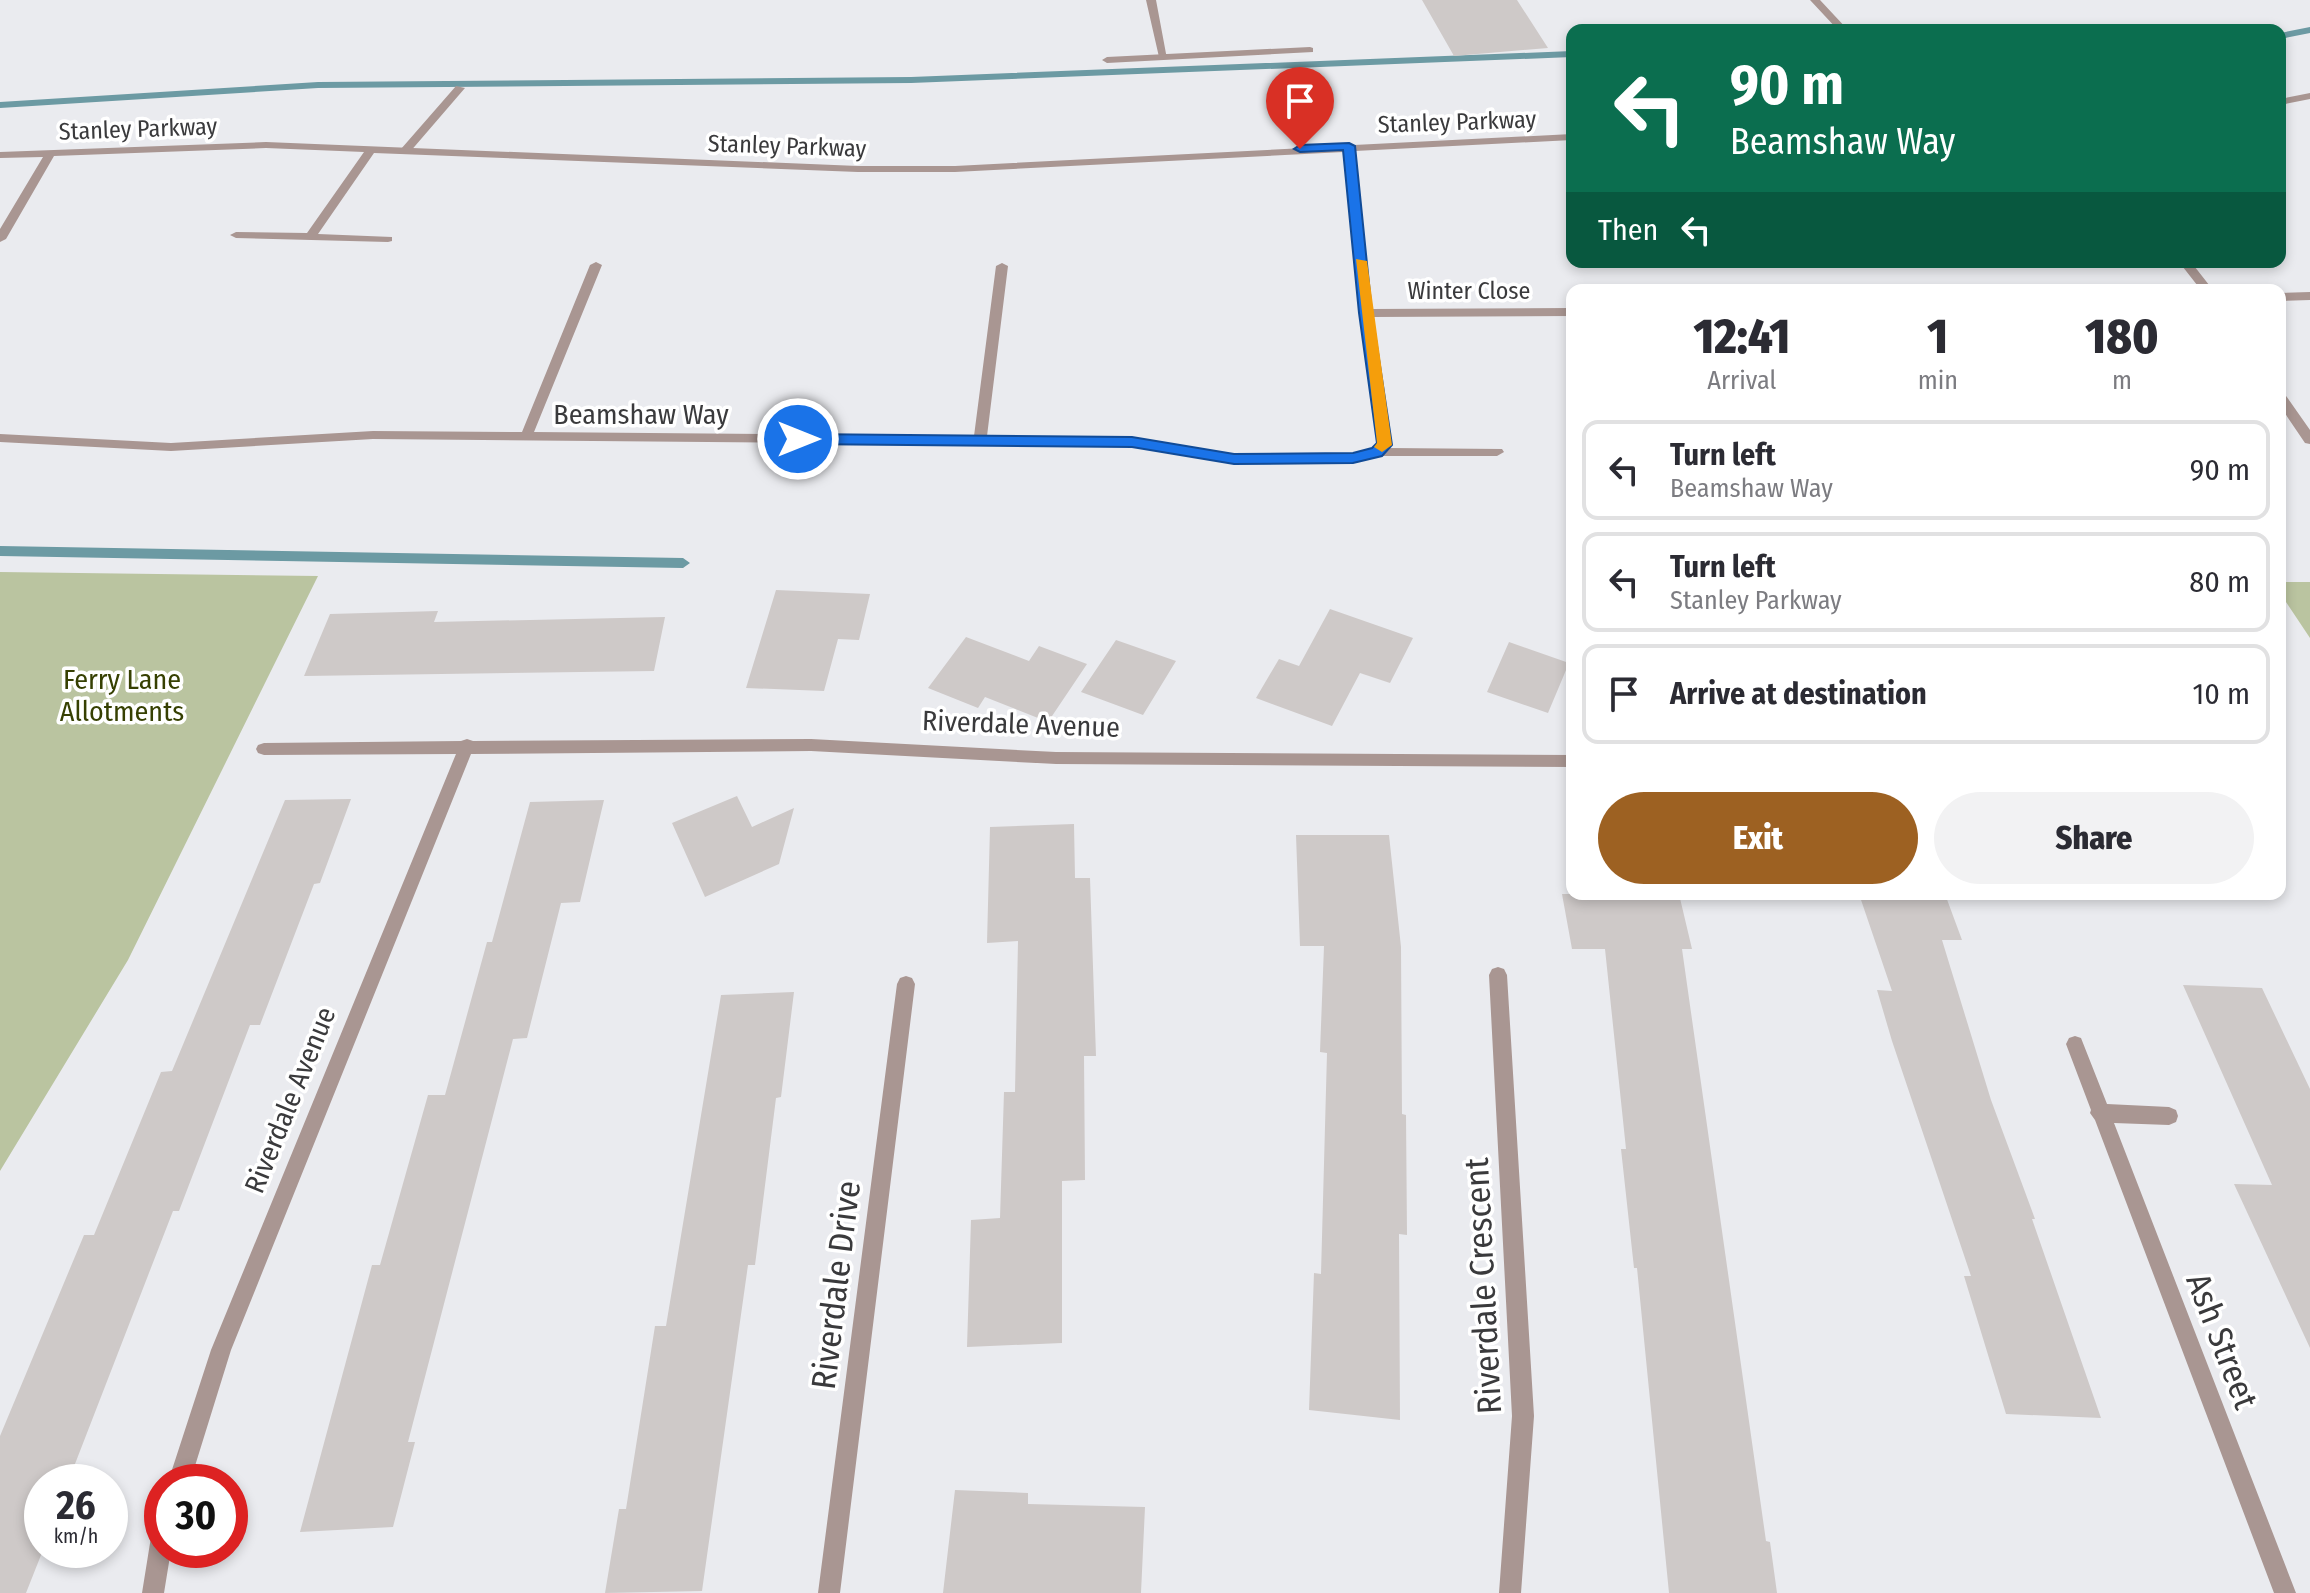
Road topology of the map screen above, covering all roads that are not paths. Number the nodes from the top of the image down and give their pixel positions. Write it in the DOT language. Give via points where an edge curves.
graph roads {
  1 [pos="1151,0"];
  2 [pos="1815,0"];
  3 [pos="1837,24"];
  4 [pos="1310,50"];
  5 [pos="1164,57"];
  6 [pos="1107,60"];
  7 [pos="460,88"];
  8 [pos="2310,96"];
  9 [pos="2286,101"];
  10 [pos="1566,137"];
  11 [pos="1349,146"];
  12 [pos="371,149"];
  13 [pos="405,151"];
  14 [pos="51,152"];
  15 [pos="0,155"];
  16 [pos="236,235"];
  17 [pos="310,237"];
  18 [pos="0,239"];
  19 [pos="388,239"];
  20 [pos="596,265"];
  21 [pos="1002,266"];
  22 [pos="2190,268"];
  23 [pos="2202,284"];
  24 [pos="2310,296"];
  25 [pos="2286,297"];
  26 [pos="1566,312"];
  27 [pos="1365,313"];
  28 [pos="2286,405"];
  29 [pos="526,437"];
  30 [pos="0,438"];
  31 [pos="2310,440"];
  32 [pos="980,441"];
  33 [pos="1377,452"];
  34 [pos="1497,452"];
  35 [pos="467,745"];
  36 [pos="264,749"];
  37 [pos="1566,761"];
  38 [pos="1498,975"];
  39 [pos="906,984"];
  40 [pos="2075,1044"];
  41 [pos="2099,1113"];
  42 [pos="2169,1116"];
  43 [pos="185,1464"];
  44 [pos="157,1568"];
  45 [pos="153,1593"];
  46 [pos="829,1593"];
  47 [pos="1510,1593"];
  48 [pos="2285,1593"];
  1 -- 5 [label="street"];
  2 -- 3 [label="street"];
  4 -- 5 [label="street"];
  5 -- 6 [label="street"];
  7 -- 13 [label="street"];
  8 -- 9 [label="street"];
  10 -- 11 [label="street, Stanley Parkway"];
  11 -- 13 [label="street, Stanley Parkway" via="955,169"];
  11 -- 27 [label="street"];
  12 -- 13 [label="street, Stanley Parkway"];
  12 -- 14 [label="street, Stanley Parkway" via="266,145"];
  12 -- 17 [label="street"];
  14 -- 15 [label="street, Stanley Parkway"];
  14 -- 18 [label="street"];
  16 -- 17 [label="street"];
  17 -- 19 [label="street"];
  20 -- 29 [label="street"];
  21 -- 32 [label="street"];
  22 -- 23 [label="street"];
  24 -- 25 [label="street"];
  26 -- 27 [label="street, Winter Close"];
  27 -- 33 [label="street" via="1384,445"];
  28 -- 31 [label="street"];
  29 -- 30 [label="street, Beamshaw Way" via="373,435 171,447"];
  29 -- 32 [label="street, Beamshaw Way"];
  32 -- 33 [label="street, Beamshaw Way" via="1132,442 1234,459 1353,458"];
  33 -- 34 [label="street, Beamshaw Way"];
  35 -- 36 [label="street, Riverdale Avenue"];
  35 -- 37 [label="street, Riverdale Avenue" via="811,745 1056,758"];
  35 -- 43 [label="street, Riverdale Avenue" via="221,1350"];
  38 -- 47 [label="street, Riverdale Crescent" via="1523,1416"];
  39 -- 46 [label="street, Riverdale Drive"];
  40 -- 41 [label="street, Ash Street"];
  41 -- 42 [label="street"];
  41 -- 48 [label="street, Ash Street"];
  44 -- 45 [label="street"];
}
